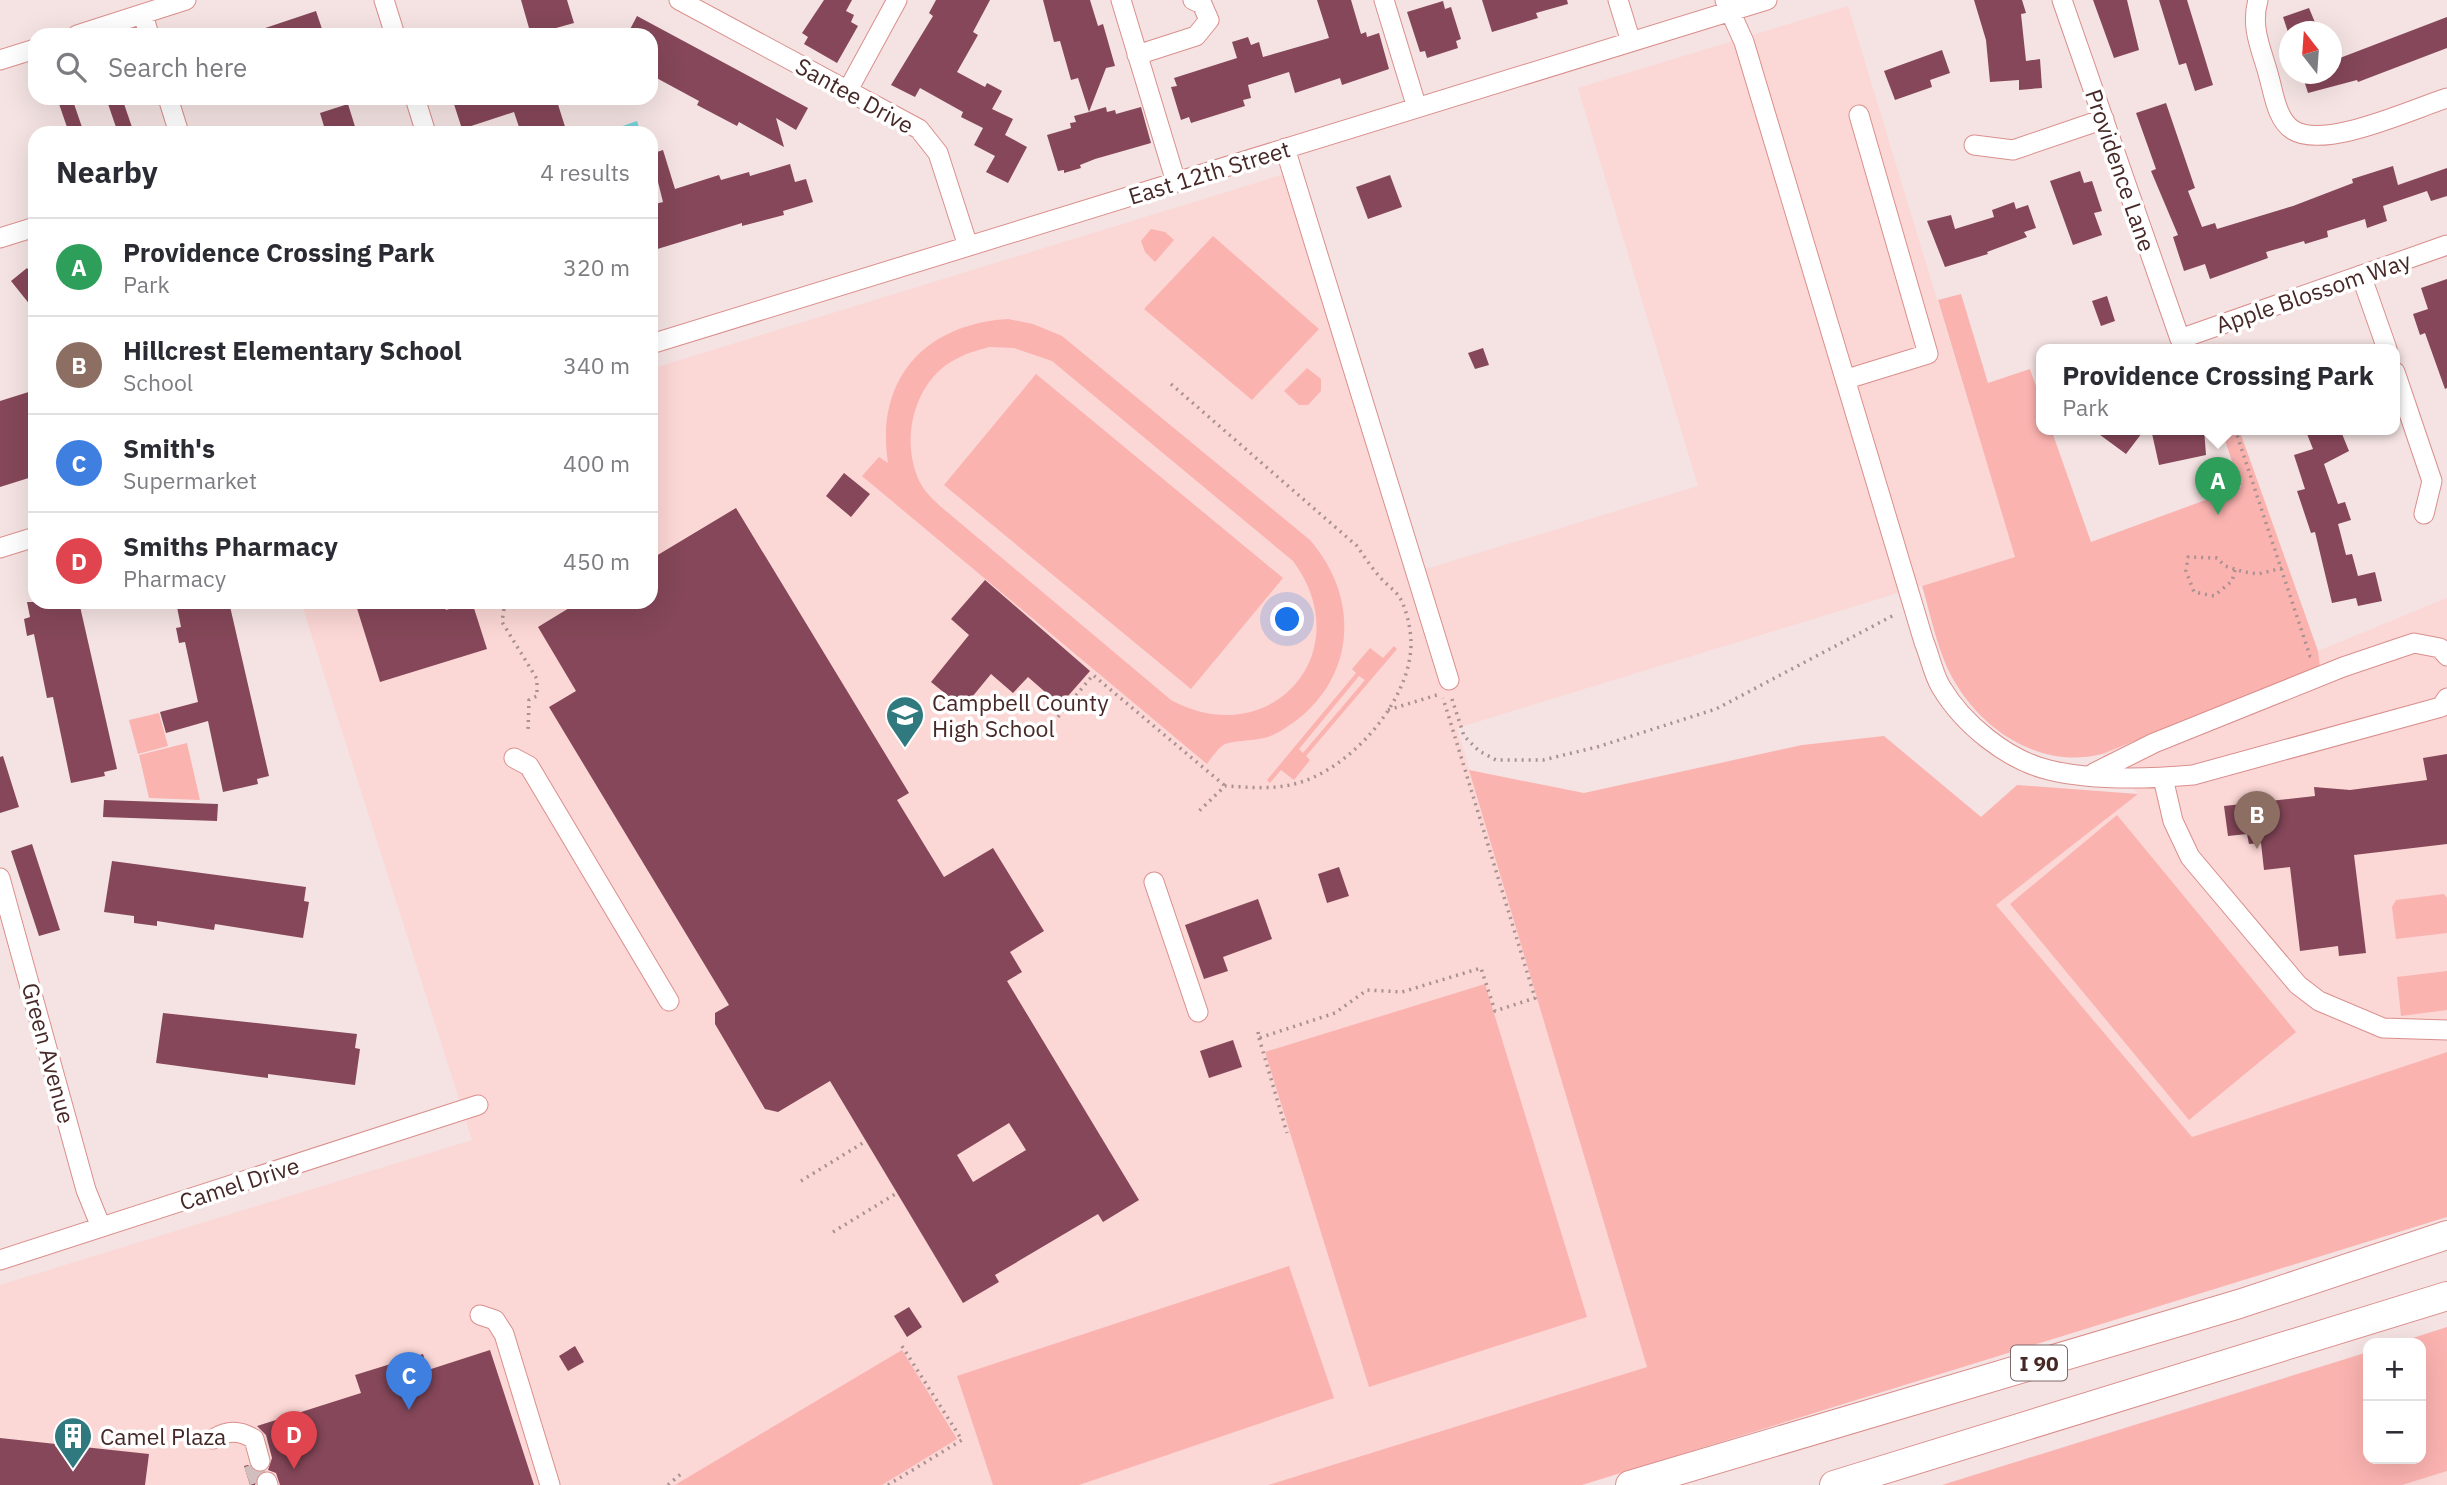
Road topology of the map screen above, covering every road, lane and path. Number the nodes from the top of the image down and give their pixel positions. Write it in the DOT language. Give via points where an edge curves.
graph roads {
  1 [pos="186,0"];
  2 [pos="384,0"];
  3 [pos="679,0"];
  4 [pos="879,0"];
  5 [pos="897,0"];
  6 [pos="1121,0"];
  7 [pos="1193,0"];
  8 [pos="1384,0"];
  9 [pos="1618,0"];
  10 [pos="1767,0"];
  11 [pos="2062,0"];
  12 [pos="2258,0"];
  13 [pos="1728,6"];
  14 [pos="143,14"];
  15 [pos="886,20"];
  16 [pos="99,28"];
  17 [pos="147,28"];
  18 [pos="393,28"];
  19 [pos="1631,42"];
  20 [pos="28,51"];
  21 [pos="1137,55"];
  22 [pos="0,60"];
  23 [pos="848,90"];
  24 [pos="2447,98"];
  25 [pos="171,105"];
  26 [pos="417,105"];
  27 [pos="1417,108"];
  28 [pos="1859,115"];
  29 [pos="2104,119"];
  30 [pos="177,126"];
  31 [pos="424,126"];
  32 [pos="1974,145"];
  33 [pos="1285,148"];
  34 [pos="1176,182"];
  35 [pos="28,229"];
  36 [pos="0,238"];
  37 [pos="2447,245"];
  38 [pos="968,246"];
  39 [pos="2361,275"];
  40 [pos="2180,339"];
  41 [pos="658,342"];
  42 [pos="2384,344"];
  43 [pos="1847,379"];
  44 [pos="1171,384"];
  45 [pos="2400,387"];
  46 [pos="2237,435"];
  47 [pos="2424,514"];
  48 [pos="28,539"];
  49 [pos="0,548"];
  50 [pos="2283,568"];
  51 [pos="2235,570"];
  52 [pos="1914,606"];
  53 [pos="504,609"];
  54 [pos="2447,656"];
  55 [pos="2317,660"];
  56 [pos="1443,685"];
  57 [pos="2447,698"];
  58 [pos="1388,710"];
  59 [pos="1058,716"];
  60 [pos="528,731"];
  61 [pos="514,758"];
  62 [pos="2090,775"];
  63 [pos="2163,778"];
  64 [pos="1225,786"];
  65 [pos="1197,813"];
  66 [pos="0,878"];
  67 [pos="1154,882"];
  68 [pos="668,1000"];
  69 [pos="1198,1012"];
  70 [pos="2447,1030"];
  71 [pos="478,1105"];
  72 [pos="1287,1133"];
  73 [pos="866,1141"];
  74 [pos="801,1181"];
  75 [pos="897,1193"];
  76 [pos="102,1227"];
  77 [pos="833,1232"];
  78 [pos="2447,1235"];
  79 [pos="0,1260"];
  80 [pos="2447,1296"];
  81 [pos="480,1315"];
  82 [pos="900,1343"];
  83 [pos="213,1439"];
  84 [pos="256,1463"];
  85 [pos="682,1474"];
  86 [pos="550,1485"];
  87 [pos="668,1485"];
  88 [pos="888,1485"];
  89 [pos="1630,1485"];
  90 [pos="1834,1485"];
  1 -- 14 [label="street"];
  2 -- 18 [label="street"];
  3 -- 23 [label="street, Santee Drive"];
  4 -- 15 [label="street"];
  5 -- 15 [label="street"];
  6 -- 21 [label="street"];
  7 -- 21 [label="street" via="1202,4 1209,20 1196,36"];
  8 -- 27 [label="street"];
  9 -- 19 [label="street"];
  10 -- 13 [label="street, East 12th Street"];
  11 -- 29 [label="street, Providence Lane"];
  12 -- 24 [label="street" via="2253,19 2280,115 2293,130 2315,137 2335,135"];
  13 -- 19 [label="street, East 12th Street"];
  13 -- 43 [label="street" via="1744,42"];
  14 -- 16 [label="street"];
  14 -- 17 [label="street"];
  15 -- 23 [label="street"];
  19 -- 27 [label="street, East 12th Street"];
  20 -- 22 [label="street"];
  21 -- 34 [label="street"];
  23 -- 38 [label="street, Santee Drive" via="919,129 938,153"];
  25 -- 30 [label="street"];
  26 -- 31 [label="street"];
  27 -- 33 [label="street, East 12th Street"];
  28 -- 43 [label="street" via="1928,354"];
  29 -- 32 [label="street" via="2013,150"];
  29 -- 40 [label="street, Providence Lane"];
  33 -- 34 [label="street, East 12th Street"];
  33 -- 56 [label="street"];
  34 -- 38 [label="street, East 12th Street"];
  35 -- 36 [label="street"];
  37 -- 39 [label="street, Apple Blossom Way"];
  38 -- 41 [label="street, East 12th Street"];
  39 -- 40 [label="street, Apple Blossom Way"];
  39 -- 42 [label="street"];
  43 -- 52 [label="street"];
  44 -- 58 [label="path" via="1357,546 1398,595 1410,633 1410,656"];
  45 -- 47 [label="street" via="2432,481"];
  46 -- 50 [label="path"];
  48 -- 49 [label="street"];
  50 -- 51 [label="path" via="2258,574"];
  50 -- 55 [label="path" via="2310,656"];
  51 -- 51 [label="path" via="2209,556 2188,557 2186,571 2194,592 2214,596 2232,581"];
  52 -- 56 [label="path" via="1716,709 1543,760 1496,760 1479,751 1464,736"];
  52 -- 62 [label="street" via="1941,687 1972,725 2008,752 2048,770"];
  53 -- 60 [label="path" via="502,622 537,679 537,696 529,700"];
  54 -- 62 [label="street" via="2440,648 2414,643 2154,743"];
  56 -- 58 [label="path"];
  56 -- 72 [label="path" via="1535,998 1495,1011 1481,968 1402,992 1367,990 1335,1013 1258,1035"];
  57 -- 63 [label="street" via="2441,707 2193,775"];
  58 -- 64 [label="path" via="1358,747 1318,775 1270,787"];
  59 -- 64 [label="path" via="1093,675"];
  61 -- 68 [label="street" via="528,766"];
  62 -- 63 [label="street"];
  63 -- 70 [label="street" via="2173,821 2190,857 2298,985 2319,1001 2383,1028"];
  64 -- 65 [label="path"];
  66 -- 76 [label="street, Green Avenue" via="86,1190"];
  67 -- 69 [label="street"];
  71 -- 76 [label="street, Camel Drive"];
  73 -- 74 [label="path"];
  75 -- 77 [label="path"];
  76 -- 79 [label="street, Camel Drive"];
  78 -- 89 [label="highway, I 90" via="2239,1304"];
  80 -- 90 [label="highway, I 90"];
  81 -- 86 [label="street" via="495,1320 504,1334"];
  82 -- 88 [label="path" via="962,1440"];
  83 -- 84 [label="street" via="247,1447"];
  85 -- 87 [label="path"];
}
